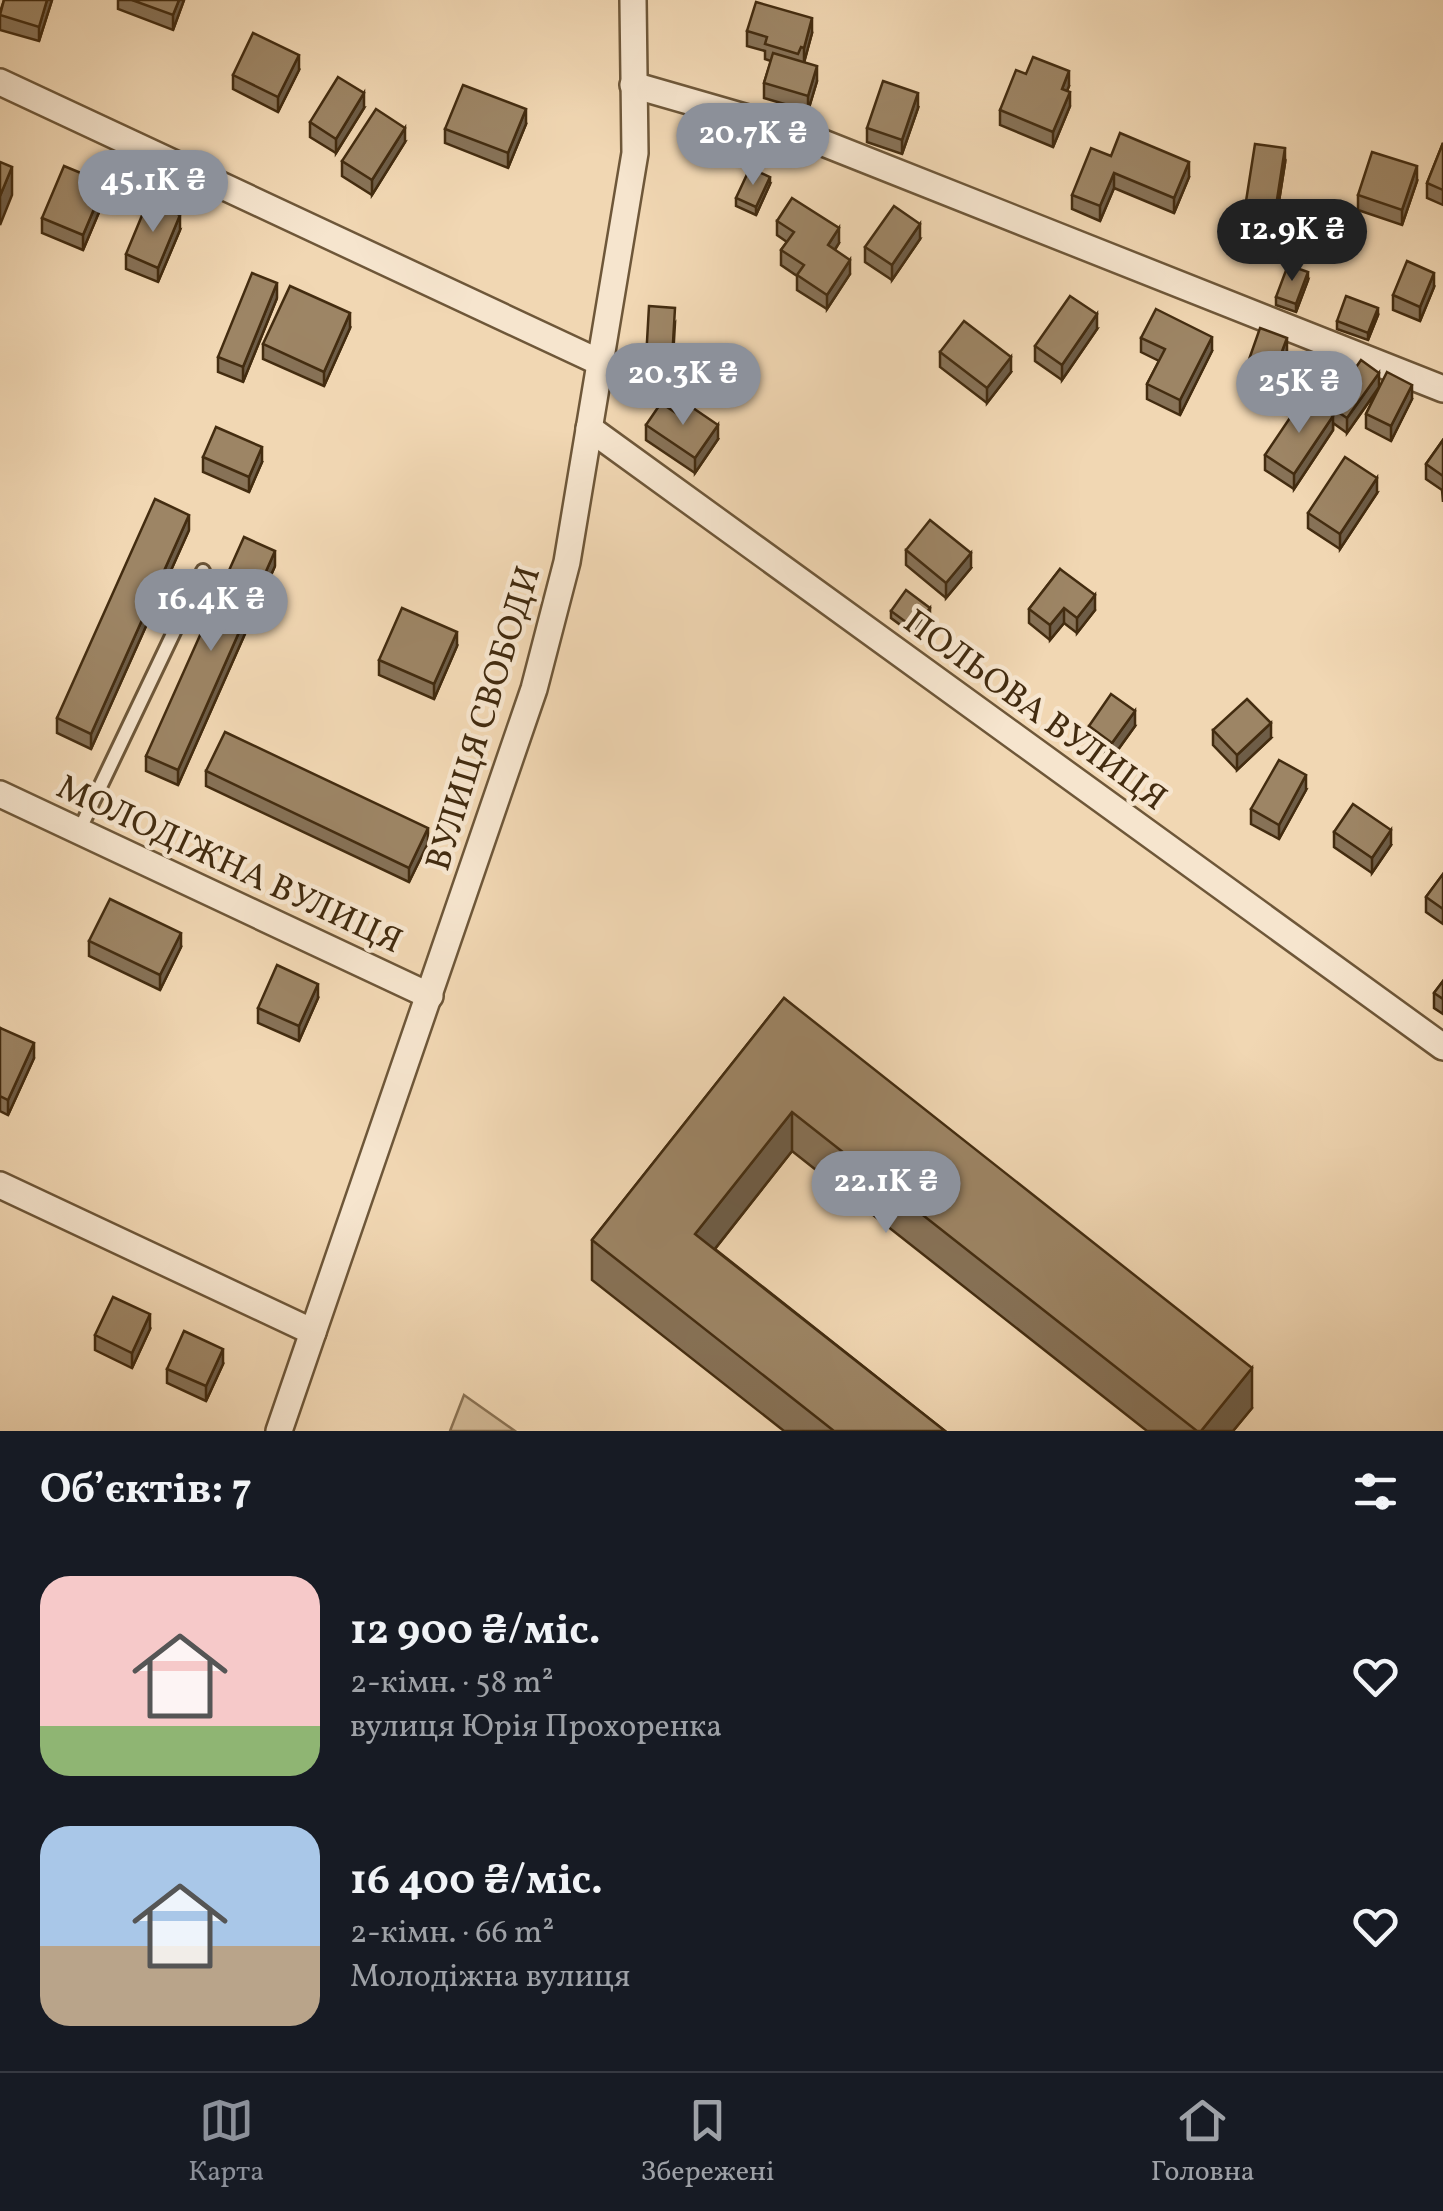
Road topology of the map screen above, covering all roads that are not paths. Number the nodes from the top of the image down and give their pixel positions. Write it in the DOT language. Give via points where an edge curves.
graph roads {
  1 [pos="633,0"];
  2 [pos="0,82"];
  3 [pos="633,85"];
  4 [pos="600,362"];
  5 [pos="1443,389"];
  6 [pos="589,428"];
  7 [pos="203,572"];
  8 [pos="0,794"];
  9 [pos="79,831"];
  10 [pos="430,996"];
  11 [pos="1443,1047"];
  12 [pos="0,1185"];
  13 [pos="313,1332"];
  14 [pos="279,1431"];
  1 -- 3 [label="street, ВУЛИЦЯ СВОБОДИ"];
  2 -- 4 [label="street"];
  3 -- 4 [label="street, ВУЛИЦЯ СВОБОДИ" via="635,153"];
  3 -- 5 [label="street" via="793,131"];
  4 -- 6 [label="street, ВУЛИЦЯ СВОБОДИ"];
  6 -- 10 [label="street, ВУЛИЦЯ СВОБОДИ" via="568,562 534,689"];
  6 -- 11 [label="street, ПОЛЬОВА ВУЛИЦЯ"];
  7 -- 9 [label="lane"];
  8 -- 9 [label="street, МОЛОДІЖНА ВУЛИЦЯ"];
  9 -- 10 [label="street, МОЛОДІЖНА ВУЛИЦЯ"];
  10 -- 13 [label="street, ВУЛИЦЯ СВОБОДИ"];
  12 -- 13 [label="street"];
  13 -- 14 [label="street, ВУЛИЦЯ СВОБОДИ"];
}
